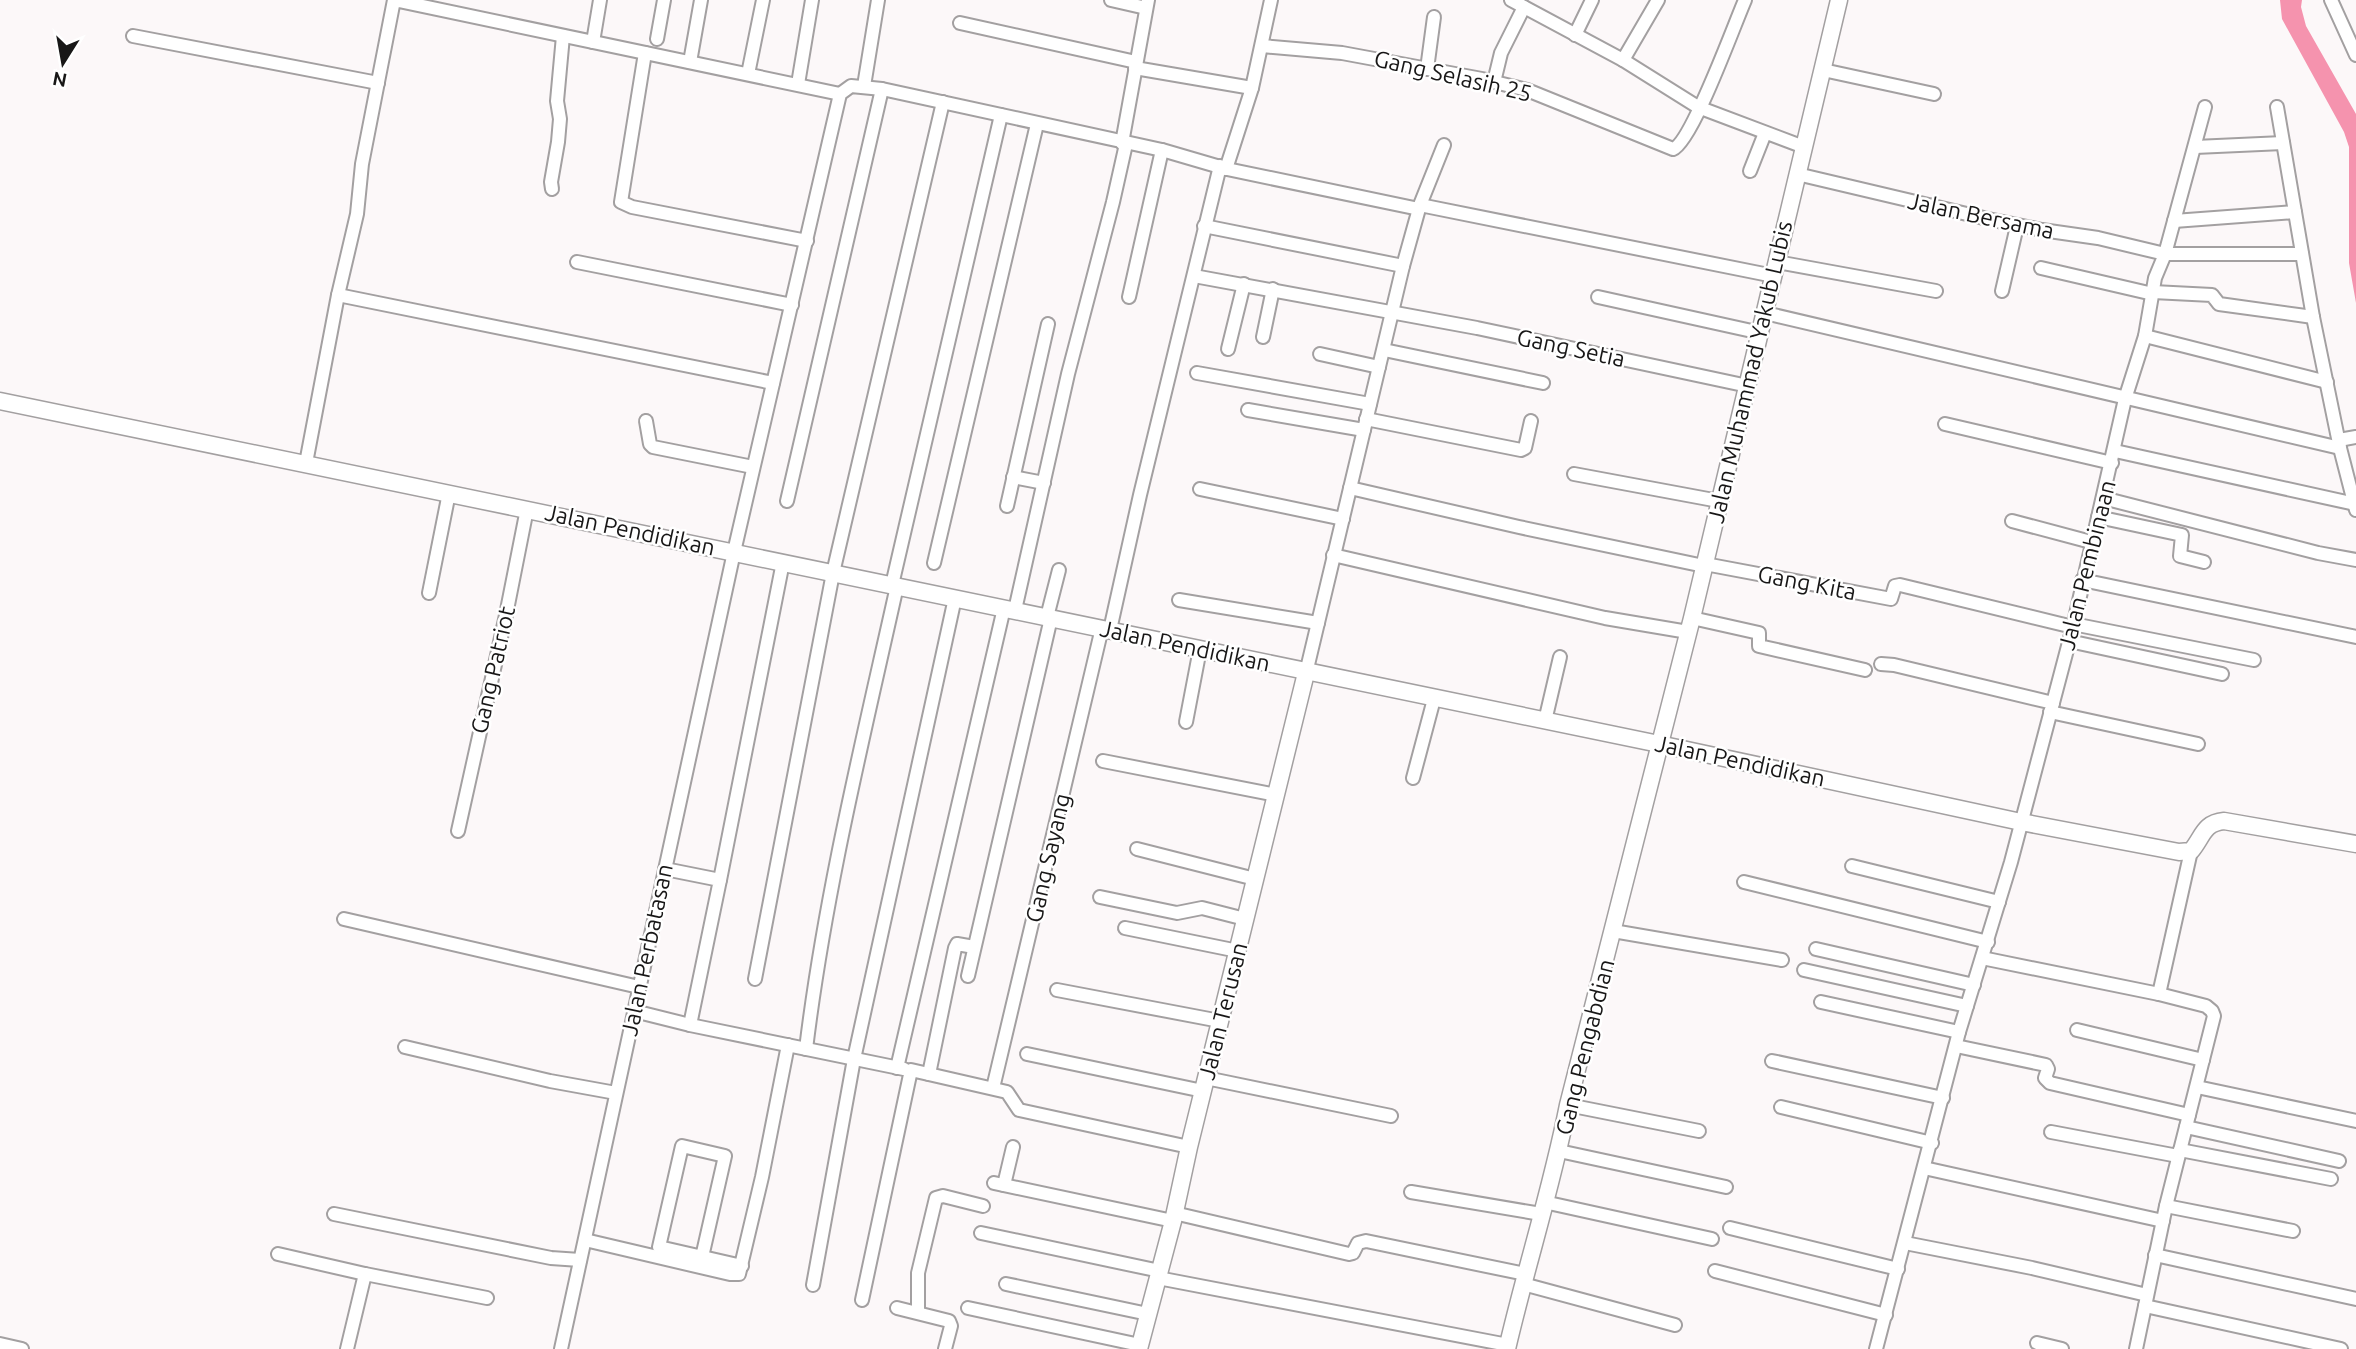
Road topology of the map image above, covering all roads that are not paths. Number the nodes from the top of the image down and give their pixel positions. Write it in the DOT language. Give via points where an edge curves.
graph roads {
  1 [pos="600,0"];
  2 [pos="664,0"];
  3 [pos="701,0"];
  4 [pos="762,0"];
  5 [pos="812,0"];
  6 [pos="878,0"];
  7 [pos="1111,0"];
  8 [pos="1271,0"];
  9 [pos="1511,0"];
  10 [pos="1592,0"];
  11 [pos="1658,0"];
  12 [pos="1745,0"];
  13 [pos="1839,0"];
  14 [pos="2331,0"];
  15 [pos="432,4"];
  16 [pos="1147,4"];
  17 [pos="1524,7"];
  18 [pos="1434,17"];
  19 [pos="960,23"];
  20 [pos="1575,35"];
  21 [pos="133,36"];
  22 [pos="563,36"];
  23 [pos="657,39"];
  24 [pos="593,42"];
  25 [pos="1262,47"];
  26 [pos="645,53"];
  27 [pos="2356,55"];
  28 [pos="1623,60"];
  29 [pos="690,62"];
  30 [pos="1136,65"];
  31 [pos="1426,69"];
  32 [pos="1822,70"];
  33 [pos="748,74"];
  34 [pos="1494,82"];
  35 [pos="378,83"];
  36 [pos="798,84"];
  37 [pos="863,86"];
  38 [pos="1252,88"];
  39 [pos="882,89"];
  40 [pos="840,94"];
  41 [pos="1934,94"];
  42 [pos="943,102"];
  43 [pos="2205,107"];
  44 [pos="2277,107"];
  45 [pos="1699,108"];
  46 [pos="1001,115"];
  47 [pos="1037,124"];
  48 [pos="1765,132"];
  49 [pos="1124,143"];
  50 [pos="2283,143"];
  51 [pos="1444,145"];
  52 [pos="1804,147"];
  53 [pos="2195,147"];
  54 [pos="1163,150"];
  55 [pos="1223,167"];
  56 [pos="1750,171"];
  57 [pos="1797,174"];
  58 [pos="552,189"];
  59 [pos="1420,207"];
  60 [pos="2295,212"];
  61 [pos="2174,221"];
  62 [pos="1204,226"];
  63 [pos="2017,226"];
  64 [pos="807,241"];
  65 [pos="2165,254"];
  66 [pos="2302,254"];
  67 [pos="577,262"];
  68 [pos="1403,266"];
  69 [pos="2041,268"];
  70 [pos="1776,269"];
  71 [pos="1194,276"];
  72 [pos="1244,284"];
  73 [pos="1273,289"];
  74 [pos="1936,291"];
  75 [pos="2002,291"];
  76 [pos="338,295"];
  77 [pos="1129,296"];
  78 [pos="1598,297"];
  79 [pos="2152,298"];
  80 [pos="792,305"];
  81 [pos="1393,312"];
  82 [pos="1765,313"];
  83 [pos="2313,317"];
  84 [pos="1048,324"];
  85 [pos="1761,333"];
  86 [pos="2145,336"];
  87 [pos="1263,337"];
  88 [pos="1227,349"];
  89 [pos="1384,350"];
  90 [pos="1320,354"];
  91 [pos="1379,367"];
  92 [pos="1197,373"];
  93 [pos="2327,382"];
  94 [pos="773,383"];
  95 [pos="1543,383"];
  96 [pos="1748,386"];
  97 [pos="2125,399"];
  98 [pos="5,402"];
  99 [pos="1370,404"];
  100 [pos="1248,410"];
  101 [pos="646,421"];
  102 [pos="1531,421"];
  103 [pos="1945,424"];
  104 [pos="1365,425"];
  105 [pos="2356,437"];
  106 [pos="2339,444"];
  107 [pos="2114,457"];
  108 [pos="306,463"];
  109 [pos="753,467"];
  110 [pos="1574,474"];
  111 [pos="1013,477"];
  112 [pos="1044,483"];
  113 [pos="1350,488"];
  114 [pos="1200,489"];
  115 [pos="449,493"];
  116 [pos="2103,498"];
  117 [pos="787,501"];
  118 [pos="1719,501"];
  119 [pos="2355,504"];
  120 [pos="1007,506"];
  121 [pos="527,509"];
  122 [pos="2356,510"];
  123 [pos="2098,517"];
  124 [pos="1343,519"];
  125 [pos="2012,522"];
  126 [pos="2091,542"];
  127 [pos="734,552"];
  128 [pos="1333,555"];
  129 [pos="2356,560"];
  130 [pos="783,562"];
  131 [pos="2204,562"];
  132 [pos="934,563"];
  133 [pos="1704,565"];
  134 [pos="1059,570"];
  135 [pos="833,573"];
  136 [pos="2082,580"];
  137 [pos="895,585"];
  138 [pos="429,593"];
  139 [pos="955,598"];
  140 [pos="1179,600"];
  141 [pos="1009,609"];
  142 [pos="1049,617"];
  143 [pos="1318,623"];
  144 [pos="1690,625"];
  145 [pos="2073,625"];
  146 [pos="1106,629"];
  147 [pos="2356,637"];
  148 [pos="2069,640"];
  149 [pos="1200,649"];
  150 [pos="1560,657"];
  151 [pos="2254,660"];
  152 [pos="1881,664"];
  153 [pos="1865,670"];
  154 [pos="1306,673"];
  155 [pos="2222,674"];
  156 [pos="1434,699"];
  157 [pos="2051,707"];
  158 [pos="1545,721"];
  159 [pos="1186,722"];
  160 [pos="1659,744"];
  161 [pos="2198,744"];
  162 [pos="1103,761"];
  163 [pos="1413,778"];
  164 [pos="1276,794"];
  165 [pos="2021,822"];
  166 [pos="458,831"];
  167 [pos="2355,842"];
  168 [pos="1137,849"];
  169 [pos="2191,850"];
  170 [pos="1852,866"];
  171 [pos="665,869"];
  172 [pos="1255,879"];
  173 [pos="720,880"];
  174 [pos="1744,882"];
  175 [pos="1100,897"];
  176 [pos="1999,902"];
  177 [pos="344,919"];
  178 [pos="1245,919"];
  179 [pos="1125,928"];
  180 [pos="1613,935"];
  181 [pos="1988,942"];
  182 [pos="974,947"];
  183 [pos="1816,948"];
  184 [pos="1238,951"];
  185 [pos="1983,958"];
  186 [pos="1782,960"];
  187 [pos="1804,970"];
  188 [pos="968,976"];
  189 [pos="755,979"];
  190 [pos="1974,985"];
  191 [pos="639,987"];
  192 [pos="1057,990"];
  193 [pos="2159,994"];
  194 [pos="1821,1002"];
  195 [pos="1967,1006"];
  196 [pos="634,1011"];
  197 [pos="1220,1021"];
  198 [pos="690,1025"];
  199 [pos="2077,1030"];
  200 [pos="1959,1032"];
  201 [pos="788,1045"];
  202 [pos="1956,1046"];
  203 [pos="405,1047"];
  204 [pos="806,1049"];
  205 [pos="1027,1054"];
  206 [pos="853,1059"];
  207 [pos="2203,1060"];
  208 [pos="1772,1061"];
  209 [pos="897,1068"];
  210 [pos="911,1070"];
  211 [pos="929,1074"];
  212 [pos="1205,1084"];
  213 [pos="2197,1087"];
  214 [pos="993,1088"];
  215 [pos="616,1093"];
  216 [pos="1943,1098"];
  217 [pos="1568,1105"];
  218 [pos="1781,1107"];
  219 [pos="1391,1116"];
  220 [pos="2188,1121"];
  221 [pos="2356,1121"];
  222 [pos="1699,1131"];
  223 [pos="2051,1132"];
  224 [pos="1932,1143"];
  225 [pos="1013,1147"];
  226 [pos="1189,1147"];
  227 [pos="1559,1151"];
  228 [pos="2179,1153"];
  229 [pos="2339,1161"];
  230 [pos="1924,1168"];
  231 [pos="2331,1179"];
  232 [pos="1726,1186"];
  233 [pos="1411,1192"];
  234 [pos="983,1206"];
  235 [pos="2166,1206"];
  236 [pos="1542,1208"];
  237 [pos="334,1214"];
  238 [pos="1174,1217"];
  239 [pos="2163,1221"];
  240 [pos="1730,1228"];
  241 [pos="2293,1231"];
  242 [pos="981,1233"];
  243 [pos="1712,1239"];
  244 [pos="585,1240"];
  245 [pos="1905,1243"];
  246 [pos="278,1254"];
  247 [pos="2155,1255"];
  248 [pos="702,1257"];
  249 [pos="580,1260"];
  250 [pos="742,1266"];
  251 [pos="1898,1269"];
  252 [pos="1715,1271"];
  253 [pos="366,1274"];
  254 [pos="1159,1274"];
  255 [pos="1524,1279"];
  256 [pos="1006,1283"];
  257 [pos="813,1285"];
  258 [pos="487,1298"];
  259 [pos="2356,1299"];
  260 [pos="862,1300"];
  261 [pos="2146,1301"];
  262 [pos="897,1308"];
  263 [pos="968,1308"];
  264 [pos="918,1312"];
  265 [pos="1148,1314"];
  266 [pos="1886,1315"];
  267 [pos="1675,1325"];
  268 [pos="2038,1343"];
  269 [pos="0,1344"];
  270 [pos="1139,1347"];
  271 [pos="1507,1347"];
  272 [pos="22,1349"];
  273 [pos="347,1349"];
  274 [pos="561,1349"];
  275 [pos="945,1349"];
  276 [pos="1876,1349"];
  277 [pos="2062,1349"];
  278 [pos="2136,1349"];
  279 [pos="2341,1349"];
  1 -- 24 [label="street"];
  2 -- 23 [label="street"];
  3 -- 29 [label="street"];
  4 -- 33 [label="street"];
  5 -- 36 [label="street"];
  6 -- 37 [label="street"];
  7 -- 16 [label="street"];
  8 -- 25 [label="street, Gang Sayang"];
  9 -- 17 [label="street"];
  10 -- 20 [label="street"];
  11 -- 28 [label="street"];
  12 -- 45 [label="street"];
  13 -- 32 [label="main road, Jalan Muhammad Yakub Lubis"];
  14 -- 27 [label="street"];
  15 -- 22 [label="street"];
  15 -- 35 [label="street" via="394,0"];
  16 -- 30 [label="street"];
  17 -- 20 [label="street"];
  17 -- 34 [label="street" via="1501,53"];
  18 -- 31 [label="street"];
  19 -- 30 [label="street"];
  20 -- 28 [label="street"];
  21 -- 35 [label="street"];
  22 -- 24 [label="street"];
  22 -- 58 [label="street"];
  24 -- 26 [label="street"];
  25 -- 31 [label="street, Gang Selasih 25" via="1342,53"];
  25 -- 38 [label="street, Gang Sayang"];
  26 -- 29 [label="street"];
  26 -- 64 [label="street" via="621,202"];
  28 -- 45 [label="street"];
  29 -- 33 [label="street"];
  30 -- 38 [label="street"];
  30 -- 49 [label="street"];
  31 -- 34 [label="street, Gang Selasih 25"];
  32 -- 41 [label="street"];
  32 -- 52 [label="main road, Jalan Muhammad Yakub Lubis"];
  33 -- 36 [label="street"];
  34 -- 45 [label="street, Gang Selasih 25" via="1527,90 1673,149"];
  35 -- 76 [label="street" via="357,214"];
  36 -- 40 [label="street"];
  37 -- 39 [label="street"];
  37 -- 40 [label="street" via="850,86"];
  38 -- 55 [label="street, Gang Sayang"];
  39 -- 42 [label="street"];
  39 -- 117 [label="street"];
  40 -- 64 [label="street, Jalan Perbatasan"];
  42 -- 46 [label="street"];
  42 -- 135 [label="street"];
  43 -- 53 [label="street, Jalan Pembinaan"];
  44 -- 50 [label="street"];
  45 -- 48 [label="street"];
  46 -- 47 [label="street"];
  46 -- 137 [label="street"];
  47 -- 49 [label="street"];
  47 -- 132 [label="street"];
  48 -- 52 [label="street"];
  48 -- 56 [label="street"];
  49 -- 54 [label="street"];
  49 -- 112 [label="street" via="1114,202"];
  50 -- 53 [label="street"];
  50 -- 60 [label="street"];
  51 -- 59 [label="street"];
  52 -- 57 [label="main road, Jalan Muhammad Yakub Lubis"];
  53 -- 61 [label="street, Jalan Pembinaan"];
  54 -- 55 [label="street"];
  54 -- 77 [label="street"];
  55 -- 59 [label="street"];
  55 -- 62 [label="street, Gang Sayang"];
  57 -- 63 [label="street, Jalan Bersama"];
  57 -- 70 [label="main road, Jalan Muhammad Yakub Lubis"];
  59 -- 68 [label="street"];
  59 -- 70 [label="street"];
  60 -- 61 [label="street"];
  60 -- 66 [label="street"];
  61 -- 65 [label="street, Jalan Pembinaan"];
  62 -- 68 [label="street"];
  62 -- 71 [label="street, Gang Sayang"];
  63 -- 65 [label="street, Jalan Bersama"];
  63 -- 75 [label="street"];
  64 -- 80 [label="street, Jalan Perbatasan"];
  65 -- 66 [label="street, Jalan Bersama"];
  65 -- 79 [label="street, Jalan Pembinaan"];
  66 -- 83 [label="street"];
  67 -- 80 [label="street"];
  68 -- 81 [label="street"];
  69 -- 79 [label="street"];
  70 -- 74 [label="street"];
  70 -- 82 [label="main road, Jalan Muhammad Yakub Lubis"];
  71 -- 72 [label="street, Gang Setia"];
  71 -- 146 [label="street, Gang Sayang"];
  72 -- 73 [label="street, Gang Setia"];
  72 -- 88 [label="street"];
  73 -- 81 [label="street, Gang Setia"];
  73 -- 87 [label="street"];
  76 -- 94 [label="street"];
  76 -- 108 [label="street"];
  78 -- 85 [label="street"];
  79 -- 83 [label="street" via="2212,295 2219,304"];
  79 -- 86 [label="street, Jalan Pembinaan"];
  80 -- 94 [label="street, Jalan Perbatasan"];
  81 -- 89 [label="street"];
  81 -- 96 [label="street, Gang Setia"];
  82 -- 85 [label="main road, Jalan Muhammad Yakub Lubis"];
  82 -- 97 [label="street"];
  83 -- 93 [label="street"];
  84 -- 111 [label="street"];
  85 -- 96 [label="main road, Jalan Muhammad Yakub Lubis"];
  86 -- 93 [label="street"];
  86 -- 97 [label="street, Jalan Pembinaan"];
  89 -- 91 [label="street"];
  89 -- 95 [label="street"];
  90 -- 91 [label="street"];
  91 -- 99 [label="street"];
  92 -- 99 [label="street"];
  93 -- 106 [label="street"];
  94 -- 109 [label="street, Jalan Perbatasan"];
  96 -- 118 [label="main road, Jalan Muhammad Yakub Lubis"];
  97 -- 106 [label="street"];
  97 -- 107 [label="street, Jalan Pembinaan"];
  98 -- 108 [label="main road, Jalan Pendidikan"];
  99 -- 104 [label="street"];
  100 -- 104 [label="street"];
  101 -- 109 [label="street" via="653,447"];
  102 -- 104 [label="street" via="1521,450"];
  103 -- 107 [label="street"];
  104 -- 113 [label="street"];
  105 -- 106 [label="street"];
  106 -- 119 [label="street"];
  107 -- 116 [label="street, Jalan Pembinaan"];
  107 -- 119 [label="street"];
  108 -- 115 [label="main road, Jalan Pendidikan"];
  109 -- 127 [label="street, Jalan Perbatasan"];
  110 -- 118 [label="street"];
  111 -- 112 [label="street"];
  111 -- 120 [label="street"];
  112 -- 141 [label="street"];
  113 -- 124 [label="street"];
  113 -- 133 [label="street"];
  114 -- 124 [label="street"];
  115 -- 121 [label="main road, Jalan Pendidikan"];
  115 -- 138 [label="street"];
  116 -- 123 [label="street, Jalan Pembinaan"];
  116 -- 129 [label="street"];
  118 -- 133 [label="main road, Jalan Muhammad Yakub Lubis"];
  119 -- 122 [label="street"];
  121 -- 127 [label="main road, Jalan Pendidikan"];
  121 -- 166 [label="street, Gang Patriot"];
  123 -- 126 [label="street, Jalan Pembinaan"];
  123 -- 131 [label="street" via="2182,535 2180,556"];
  124 -- 128 [label="street"];
  125 -- 126 [label="street"];
  126 -- 136 [label="street, Jalan Pembinaan"];
  127 -- 130 [label="main road, Jalan Pendidikan"];
  127 -- 171 [label="street, Jalan Perbatasan"];
  128 -- 143 [label="street"];
  128 -- 144 [label="street" via="1605,618"];
  130 -- 135 [label="main road, Jalan Pendidikan"];
  130 -- 173 [label="street"];
  133 -- 144 [label="main road, Jalan Muhammad Yakub Lubis"];
  133 -- 145 [label="street, Gang Kita" via="1891,599 1900,584"];
  134 -- 142 [label="street"];
  135 -- 137 [label="main road, Jalan Pendidikan"];
  135 -- 189 [label="street"];
  136 -- 145 [label="street, Jalan Pembinaan"];
  136 -- 147 [label="street"];
  137 -- 139 [label="main road, Jalan Pendidikan"];
  137 -- 204 [label="street" via="815,975"];
  139 -- 141 [label="main road, Jalan Pendidikan"];
  139 -- 206 [label="street"];
  140 -- 143 [label="street"];
  141 -- 142 [label="main road, Jalan Pendidikan"];
  141 -- 209 [label="street"];
  142 -- 146 [label="main road, Jalan Pendidikan"];
  142 -- 182 [label="street"];
  143 -- 154 [label="street"];
  144 -- 153 [label="street" via="1759,633 1759,646"];
  144 -- 160 [label="main road, Jalan Muhammad Yakub Lubis"];
  145 -- 148 [label="street, Jalan Pembinaan"];
  145 -- 151 [label="street"];
  146 -- 149 [label="main road, Jalan Pendidikan"];
  146 -- 214 [label="street, Gang Sayang"];
  148 -- 155 [label="street"];
  148 -- 157 [label="street, Jalan Pembinaan"];
  149 -- 154 [label="main road, Jalan Pendidikan"];
  149 -- 159 [label="street"];
  150 -- 158 [label="street"];
  152 -- 157 [label="street"];
  154 -- 156 [label="main road, Jalan Pendidikan"];
  154 -- 164 [label="main road, Jalan Terusan"];
  156 -- 158 [label="main road, Jalan Pendidikan"];
  156 -- 163 [label="street"];
  157 -- 161 [label="street"];
  157 -- 165 [label="street, Jalan Pembinaan"];
  158 -- 160 [label="main road, Jalan Pendidikan"];
  160 -- 165 [label="main road, Jalan Pendidikan"];
  160 -- 180 [label="main road, Gang Pengabdian"];
  162 -- 164 [label="street"];
  164 -- 172 [label="main road, Jalan Terusan"];
  165 -- 169 [label="main road, Jalan Pendidikan" via="2179,852"];
  165 -- 176 [label="street, Jalan Pembinaan"];
  167 -- 169 [label="main road" via="2224,821 2205,827"];
  168 -- 172 [label="street"];
  169 -- 193 [label="street"];
  170 -- 176 [label="street"];
  171 -- 173 [label="street"];
  171 -- 191 [label="street, Jalan Perbatasan"];
  172 -- 178 [label="main road, Jalan Terusan"];
  173 -- 198 [label="street"];
  174 -- 181 [label="street"];
  175 -- 178 [label="street" via="1177,913 1202,908"];
  176 -- 181 [label="street, Jalan Pembinaan"];
  177 -- 191 [label="street"];
  178 -- 184 [label="main road, Jalan Terusan"];
  179 -- 184 [label="street"];
  180 -- 186 [label="street"];
  180 -- 217 [label="main road, Gang Pengabdian"];
  181 -- 185 [label="street, Jalan Pembinaan"];
  182 -- 188 [label="street"];
  182 -- 211 [label="street" via="957,944 955,948"];
  183 -- 190 [label="street"];
  184 -- 197 [label="main road, Jalan Terusan"];
  185 -- 190 [label="street, Jalan Pembinaan"];
  185 -- 193 [label="street"];
  187 -- 195 [label="street"];
  190 -- 195 [label="street, Jalan Pembinaan"];
  191 -- 196 [label="street, Jalan Perbatasan"];
  192 -- 197 [label="street"];
  193 -- 207 [label="street" via="2212,1011"];
  194 -- 200 [label="street"];
  195 -- 200 [label="street, Jalan Pembinaan"];
  196 -- 198 [label="street"];
  196 -- 215 [label="street, Jalan Perbatasan"];
  197 -- 212 [label="main road, Jalan Terusan"];
  198 -- 201 [label="street"];
  199 -- 207 [label="street"];
  200 -- 202 [label="street, Jalan Pembinaan"];
  201 -- 204 [label="street"];
  201 -- 250 [label="street"];
  202 -- 216 [label="street, Jalan Pembinaan"];
  202 -- 220 [label="street" via="2046,1065 2045,1078 2050,1083"];
  203 -- 215 [label="street"];
  204 -- 206 [label="street"];
  205 -- 212 [label="street"];
  206 -- 209 [label="street"];
  206 -- 257 [label="street"];
  207 -- 213 [label="street"];
  208 -- 216 [label="street"];
  209 -- 210 [label="street"];
  210 -- 211 [label="street"];
  210 -- 260 [label="street"];
  211 -- 214 [label="street"];
  212 -- 219 [label="street"];
  212 -- 226 [label="main road, Jalan Terusan"];
  213 -- 220 [label="street"];
  213 -- 221 [label="street"];
  214 -- 226 [label="street" via="1007,1092 1019,1110"];
  215 -- 244 [label="street, Jalan Perbatasan"];
  216 -- 224 [label="street, Jalan Pembinaan"];
  217 -- 222 [label="street"];
  217 -- 227 [label="main road, Gang Pengabdian"];
  218 -- 224 [label="street"];
  220 -- 228 [label="street"];
  220 -- 229 [label="street"];
  223 -- 228 [label="street"];
  224 -- 230 [label="street, Jalan Pembinaan"];
  225 -- 238 [label="street" via="1000,1184"];
  226 -- 238 [label="main road, Jalan Terusan"];
  227 -- 232 [label="street"];
  227 -- 236 [label="main road, Gang Pengabdian"];
  228 -- 231 [label="street"];
  228 -- 235 [label="street"];
  230 -- 239 [label="street"];
  230 -- 245 [label="street, Jalan Pembinaan"];
  233 -- 236 [label="street"];
  234 -- 264 [label="street" via="936,1198 918,1273"];
  235 -- 239 [label="street"];
  235 -- 241 [label="street"];
  236 -- 243 [label="street"];
  236 -- 255 [label="main road, Gang Pengabdian"];
  237 -- 249 [label="street"];
  238 -- 254 [label="main road, Jalan Terusan"];
  238 -- 255 [label="street" via="1349,1254 1366,1241"];
  239 -- 247 [label="street"];
  240 -- 251 [label="street"];
  242 -- 254 [label="street"];
  244 -- 249 [label="street, Jalan Perbatasan"];
  244 -- 250 [label="street" via="730,1274 739,1274"];
  245 -- 251 [label="street, Jalan Pembinaan"];
  245 -- 261 [label="street" via="2032,1268"];
  246 -- 253 [label="street"];
  247 -- 259 [label="street"];
  247 -- 261 [label="street"];
  248 -- 248 [label="street" via="659,1247 682,1146 725,1156"];
  248 -- 250 [label="street"];
  249 -- 274 [label="street, Jalan Perbatasan"];
  251 -- 266 [label="street, Jalan Pembinaan"];
  252 -- 266 [label="street"];
  253 -- 258 [label="street"];
  253 -- 273 [label="street"];
  254 -- 265 [label="main road, Jalan Terusan"];
  254 -- 271 [label="street"];
  255 -- 267 [label="street"];
  255 -- 271 [label="main road, Gang Pengabdian"];
  256 -- 265 [label="street"];
  261 -- 278 [label="street"];
  261 -- 279 [label="street"];
  262 -- 264 [label="street"];
  263 -- 270 [label="street"];
  264 -- 275 [label="street" via="949,1321"];
  265 -- 270 [label="main road, Jalan Terusan"];
  266 -- 276 [label="street, Jalan Pembinaan"];
  268 -- 277 [label="street"];
  269 -- 272 [label="street"];
}
